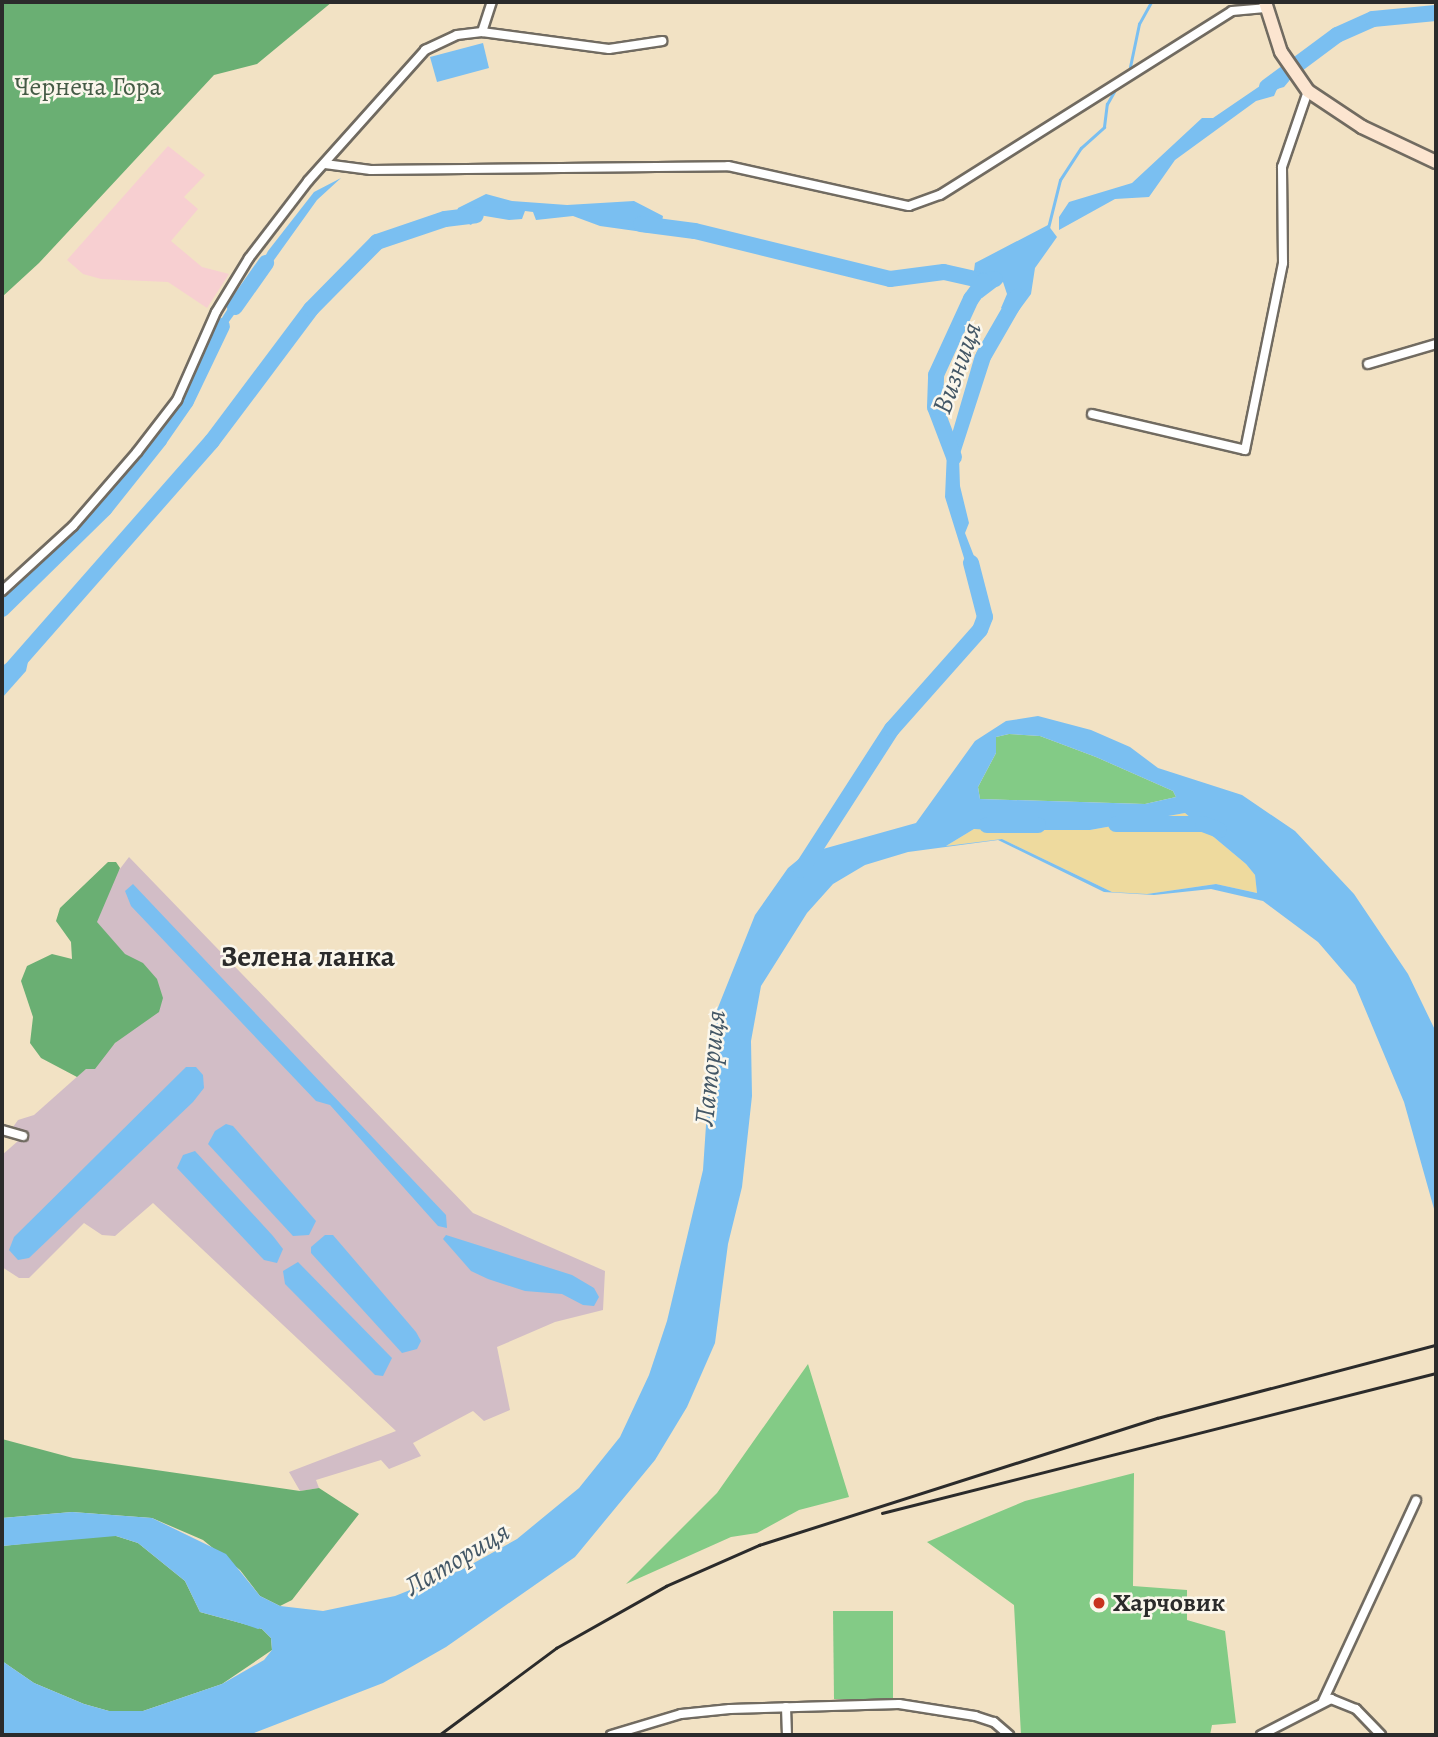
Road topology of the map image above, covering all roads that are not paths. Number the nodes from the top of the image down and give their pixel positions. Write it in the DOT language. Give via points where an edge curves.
graph roads {
  1 [pos="492,2"];
  2 [pos="1265,5"];
  3 [pos="482,32"];
  4 [pos="662,41"];
  5 [pos="1308,91"];
  6 [pos="1436,162"];
  7 [pos="325,164"];
  8 [pos="1436,344"];
  9 [pos="1368,364"];
  10 [pos="1092,414"];
  11 [pos="2,591"];
  12 [pos="2,1130"];
  13 [pos="23,1136"];
  14 [pos="1416,1501"];
  15 [pos="1323,1701"];
  16 [pos="786,1707"];
  17 [pos="611,1735"];
  18 [pos="787,1735"];
  19 [pos="1009,1735"];
  20 [pos="1261,1735"];
  21 [pos="1381,1735"];
  1 -- 3 [label="street"];
  2 -- 5 [label="main road" via="1281,52"];
  2 -- 7 [label="street" via="1232,11 940,195 909,206 728,166 371,170"];
  3 -- 4 [label="street" via="609,49"];
  3 -- 7 [label="street" via="457,35 425,50"];
  5 -- 6 [label="main road" via="1362,127"];
  5 -- 10 [label="street" via="1282,167 1283,263 1245,450"];
  7 -- 11 [label="street" via="233,282 177,400 73,526"];
  8 -- 9 [label="street"];
  12 -- 13 [label="street"];
  14 -- 15 [label="street"];
  15 -- 20 [label="street"];
  15 -- 21 [label="street" via="1344,1701"];
  16 -- 17 [label="street" via="681,1714"];
  16 -- 18 [label="street"];
  16 -- 19 [label="street" via="935,1708 994,1722"];
}
